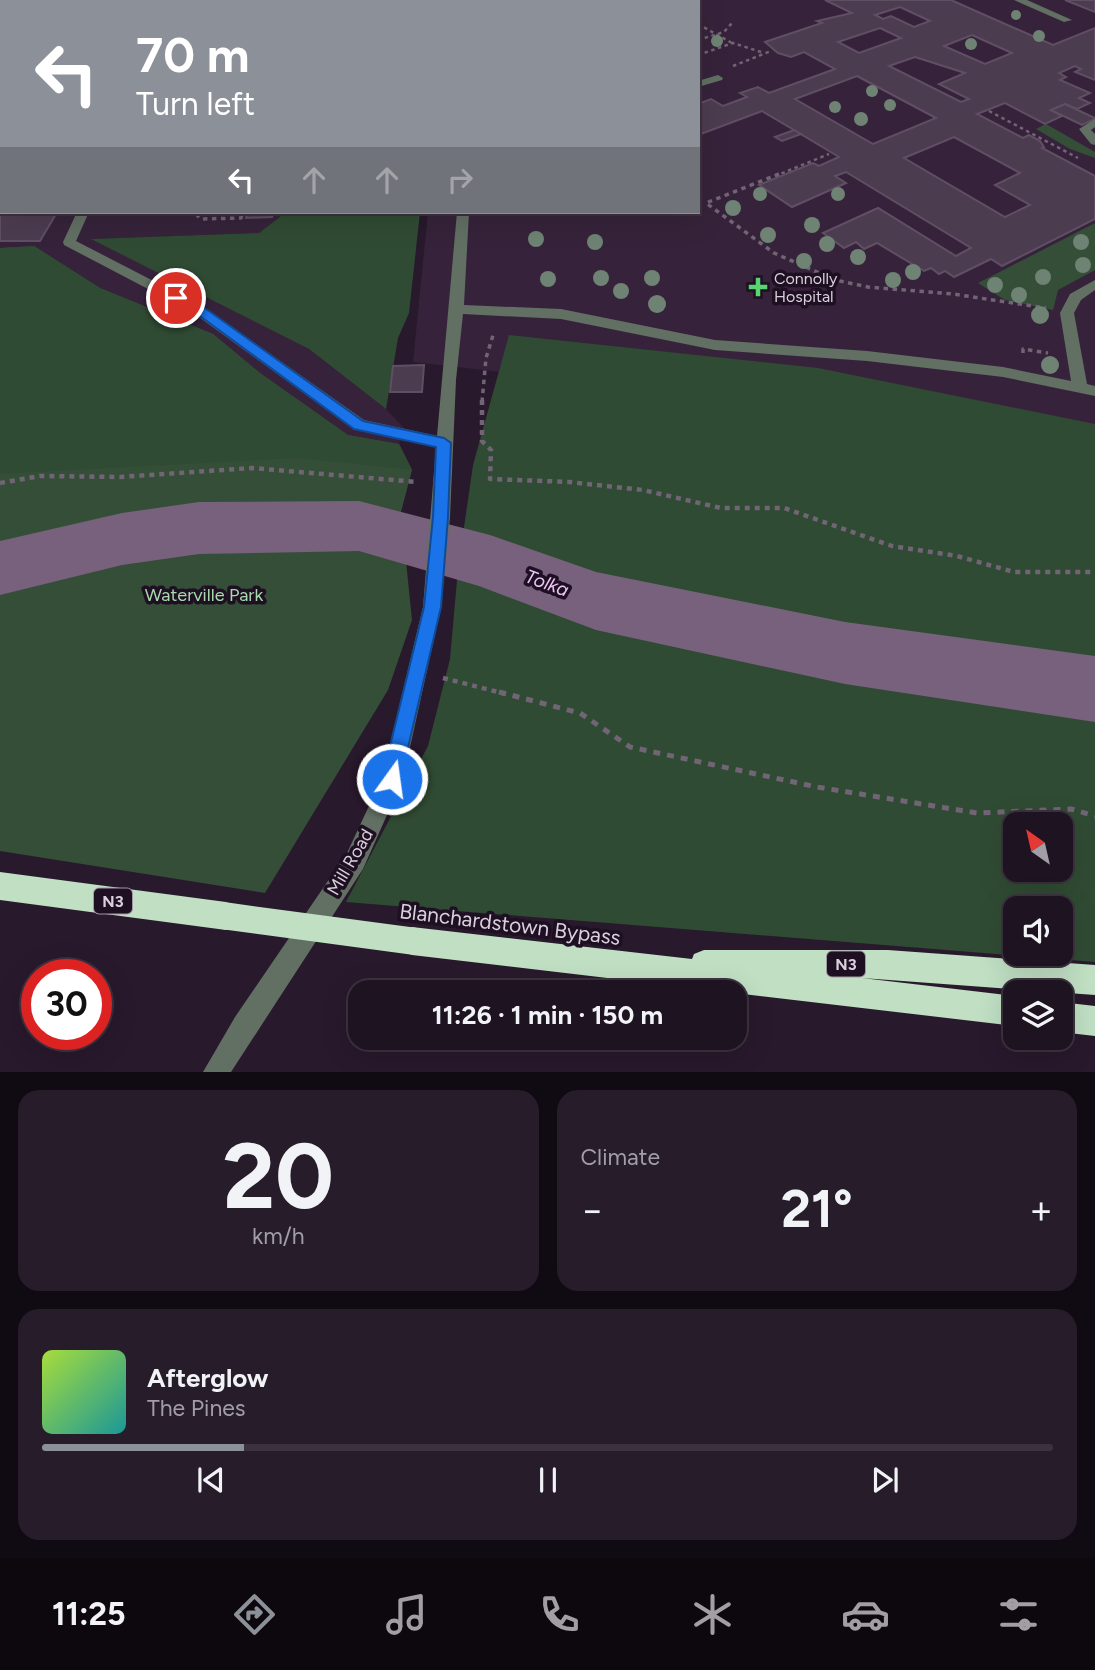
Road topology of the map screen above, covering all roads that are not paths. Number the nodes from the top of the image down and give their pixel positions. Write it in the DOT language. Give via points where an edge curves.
graph roads {
  1 [pos="1018,0"];
  2 [pos="1067,20"];
  3 [pos="718,78"];
  4 [pos="700,83"];
  5 [pos="1095,122"];
  6 [pos="1095,142"];
  7 [pos="463,214"];
  8 [pos="81,215"];
  9 [pos="1095,284"];
  10 [pos="457,309"];
  11 [pos="1087,390"];
  12 [pos="444,443"];
  13 [pos="0,886"];
  14 [pos="597,963"];
  15 [pos="1095,980"];
  16 [pos="1003,1010"];
  17 [pos="1073,1018"];
  18 [pos="1095,1021"];
  19 [pos="216,1072"];
  1 -- 2 [label="street"];
  3 -- 4 [label="street"];
  5 -- 6 [label="street" via="1085,129"];
  7 -- 10 [label="street, Mill Road"];
  8 -- 12 [label="street" via="69,242 197,309 359,425"];
  9 -- 11 [label="street" via="1075,297 1067,313"];
  10 -- 11 [label="street" via="562,314 715,345 867,356 990,371"];
  10 -- 12 [label="street, Mill Road"];
  12 -- 19 [label="street, Mill Road" via="432,607 392,779 355,861"];
  13 -- 14 [label="highway, Blanchardstown Bypass / N3, bridge"];
  14 -- 15 [label="highway, N3" via="888,964"];
  14 -- 16 [label="highway, Blanchardstown Bypass / N3"];
  17 -- 18 [label="highway"];
}
